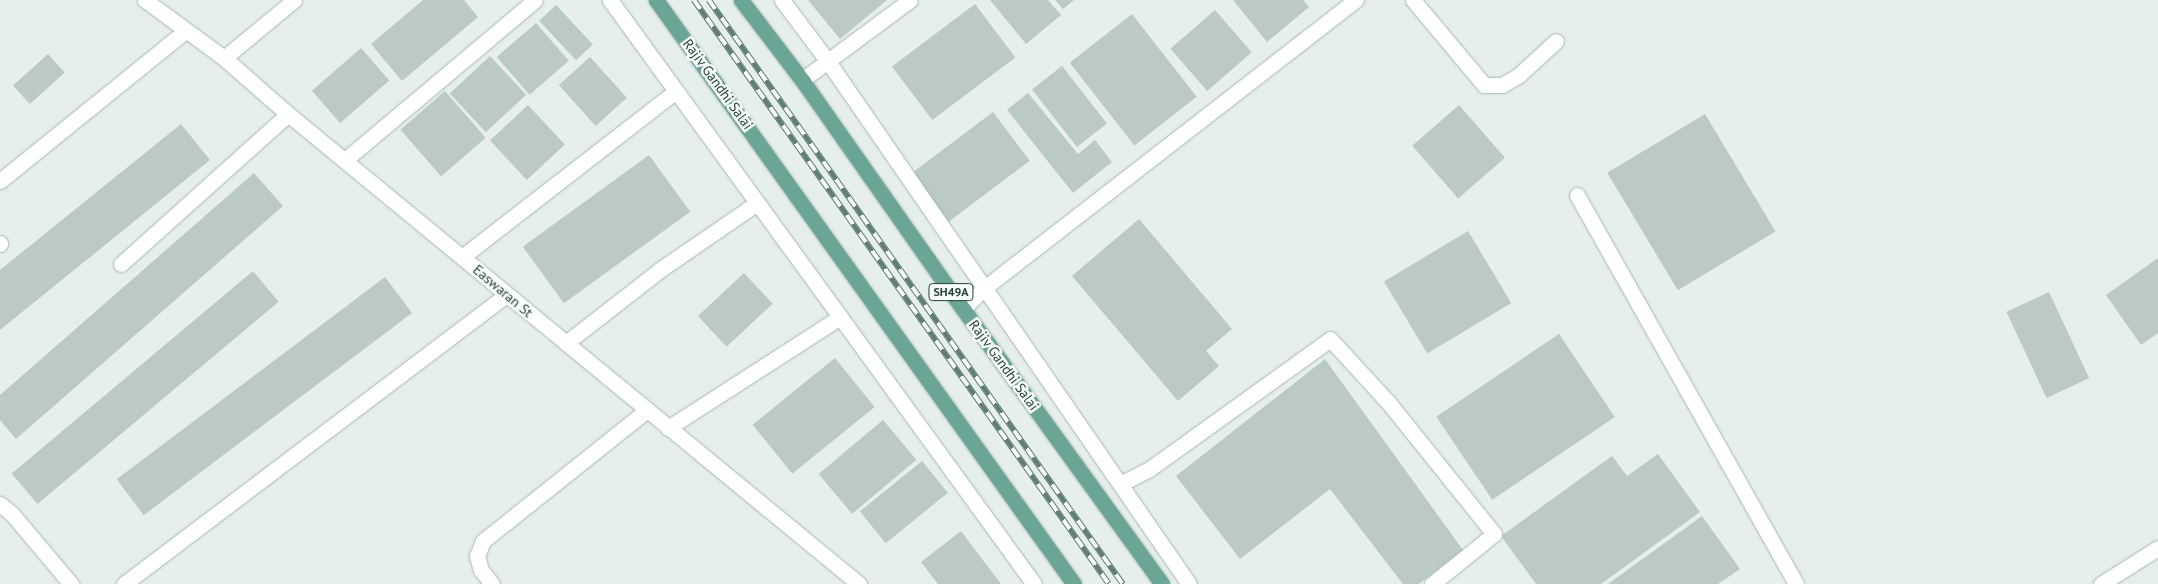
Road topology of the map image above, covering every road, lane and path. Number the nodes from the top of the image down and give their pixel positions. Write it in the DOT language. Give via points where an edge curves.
graph roads {
  1 [pos="145,0"];
  2 [pos="294,0"];
  3 [pos="535,0"];
  4 [pos="610,0"];
  5 [pos="656,0"];
  6 [pos="741,0"];
  7 [pos="782,0"];
  8 [pos="910,0"];
  9 [pos="1356,0"];
  10 [pos="1412,0"];
  11 [pos="185,31"];
  12 [pos="1556,41"];
  13 [pos="224,58"];
  14 [pos="828,63"];
  15 [pos="802,80"];
  16 [pos="676,91"];
  17 [pos="288,114"];
  18 [pos="345,160"];
  19 [pos="0,181"];
  20 [pos="1577,195"];
  21 [pos="757,203"];
  22 [pos="462,257"];
  23 [pos="121,264"];
  24 [pos="983,289"];
  25 [pos="507,294"];
  26 [pos="963,308"];
  27 [pos="840,317"];
  28 [pos="566,343"];
  29 [pos="647,410"];
  30 [pos="668,428"];
  31 [pos="1120,484"];
  32 [pos="0,504"];
  33 [pos="2158,548"];
  34 [pos="71,584"];
  35 [pos="124,584"];
  36 [pos="492,584"];
  37 [pos="859,584"];
  38 [pos="1034,584"];
  39 [pos="1074,584"];
  40 [pos="1162,584"];
  41 [pos="1189,584"];
  42 [pos="1432,584"];
  43 [pos="1796,584"];
  44 [pos="2101,584"];
  1 -- 11 [label="street, Easwaran St"];
  2 -- 13 [label="street"];
  3 -- 18 [label="street"];
  4 -- 16 [label="street"];
  5 -- 39 [label="main road, Rajiv Gandhi Salai"];
  6 -- 15 [label="main road, Rajiv Gandhi Salai / SH49A"];
  7 -- 14 [label="street"];
  8 -- 14 [label="street"];
  9 -- 24 [label="street"];
  10 -- 12 [label="street" via="1484,85 1502,85 1519,75"];
  11 -- 13 [label="street, Easwaran St"];
  11 -- 19 [label="street"];
  13 -- 17 [label="street, Easwaran St"];
  14 -- 15 [label="street"];
  14 -- 24 [label="street"];
  15 -- 26 [label="main road, Rajiv Gandhi Salai / SH49A"];
  16 -- 21 [label="street"];
  16 -- 22 [label="street"];
  17 -- 18 [label="street, Easwaran St"];
  17 -- 23 [label="street"];
  18 -- 22 [label="street, Easwaran St"];
  20 -- 43 [label="street"];
  21 -- 27 [label="street"];
  21 -- 28 [label="street" via="661,269"];
  22 -- 25 [label="street, Easwaran St"];
  24 -- 26 [label="street"];
  24 -- 31 [label="street"];
  25 -- 28 [label="street, Easwaran St"];
  25 -- 35 [label="street"];
  26 -- 40 [label="main road, Rajiv Gandhi Salai / SH49A"];
  27 -- 30 [label="street"];
  27 -- 38 [label="street"];
  28 -- 29 [label="street, Easwaran St"];
  29 -- 30 [label="street, Easwaran St"];
  29 -- 36 [label="street" via="483,541 477,556 481,570"];
  30 -- 37 [label="street, Easwaran St"];
  31 -- 41 [label="street"];
  31 -- 42 [label="street" via="1148,470 1330,338 1388,402 1494,534"];
  32 -- 34 [label="street"];
  33 -- 44 [label="street"];
}
